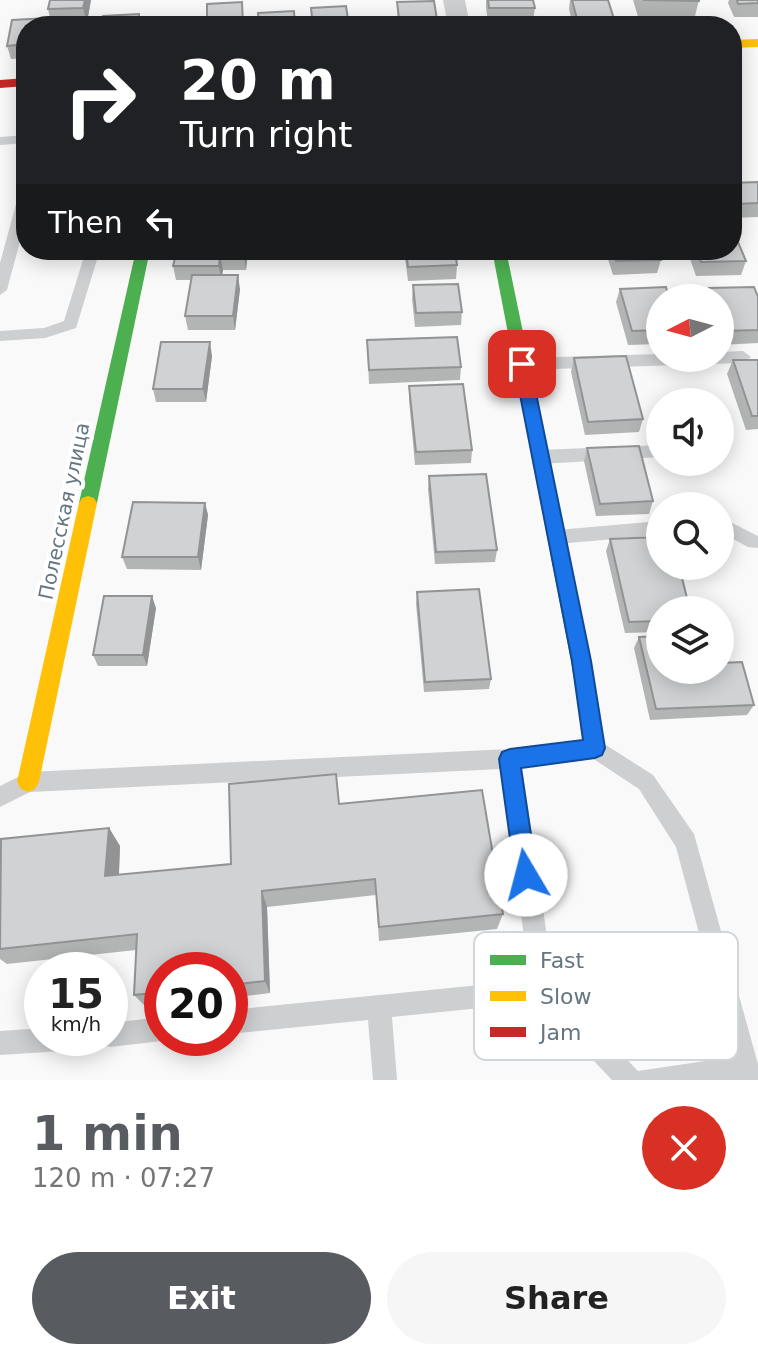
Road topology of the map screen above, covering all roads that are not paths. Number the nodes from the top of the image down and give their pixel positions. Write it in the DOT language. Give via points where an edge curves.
graph roads {
  1 [pos="16,230"];
  2 [pos="90,260"];
  3 [pos="141,260"];
  4 [pos="501,260"];
  5 [pos="0,290"];
  6 [pos="0,336"];
  7 [pos="734,357"];
  8 [pos="743,357"];
  9 [pos="646,360"];
  10 [pos="522,364"];
  11 [pos="646,452"];
  12 [pos="540,457"];
  13 [pos="646,529"];
  14 [pos="734,531"];
  15 [pos="557,537"];
  16 [pos="754,542"];
  17 [pos="595,748"];
  18 [pos="510,759"];
  19 [pos="28,782"];
  20 [pos="0,797"];
  21 [pos="535,932"];
  22 [pos="710,932"];
  23 [pos="474,997"];
  24 [pos="379,1007"];
  25 [pos="248,1020"];
  26 [pos="738,1037"];
  27 [pos="24,1041"];
  28 [pos="0,1043"];
  29 [pos="610,1060"];
  30 [pos="748,1074"];
  31 [pos="385,1080"];
  32 [pos="629,1080"];
  33 [pos="646,1080"];
  1 -- 5 [label="lane"];
  2 -- 6 [label="lane" via="71,324 45,333"];
  3 -- 19 [label="street, Полесская улица"];
  4 -- 10 [label="street"];
  7 -- 8 [label="lane"];
  9 -- 10 [label="lane"];
  10 -- 12 [label="street"];
  11 -- 12 [label="lane"];
  12 -- 15 [label="street"];
  13 -- 15 [label="lane"];
  14 -- 16 [label="lane"];
  15 -- 17 [label="street"];
  17 -- 18 [label="lane"];
  17 -- 22 [label="lane" via="646,782 686,842"];
  18 -- 19 [label="lane"];
  18 -- 21 [label="lane"];
  19 -- 20 [label="lane"];
  23 -- 24 [label="lane"];
  24 -- 25 [label="lane"];
  24 -- 31 [label="lane"];
  26 -- 30 [label="lane"];
  27 -- 28 [label="lane"];
  29 -- 32 [label="lane"];
  30 -- 33 [label="lane"];
}
